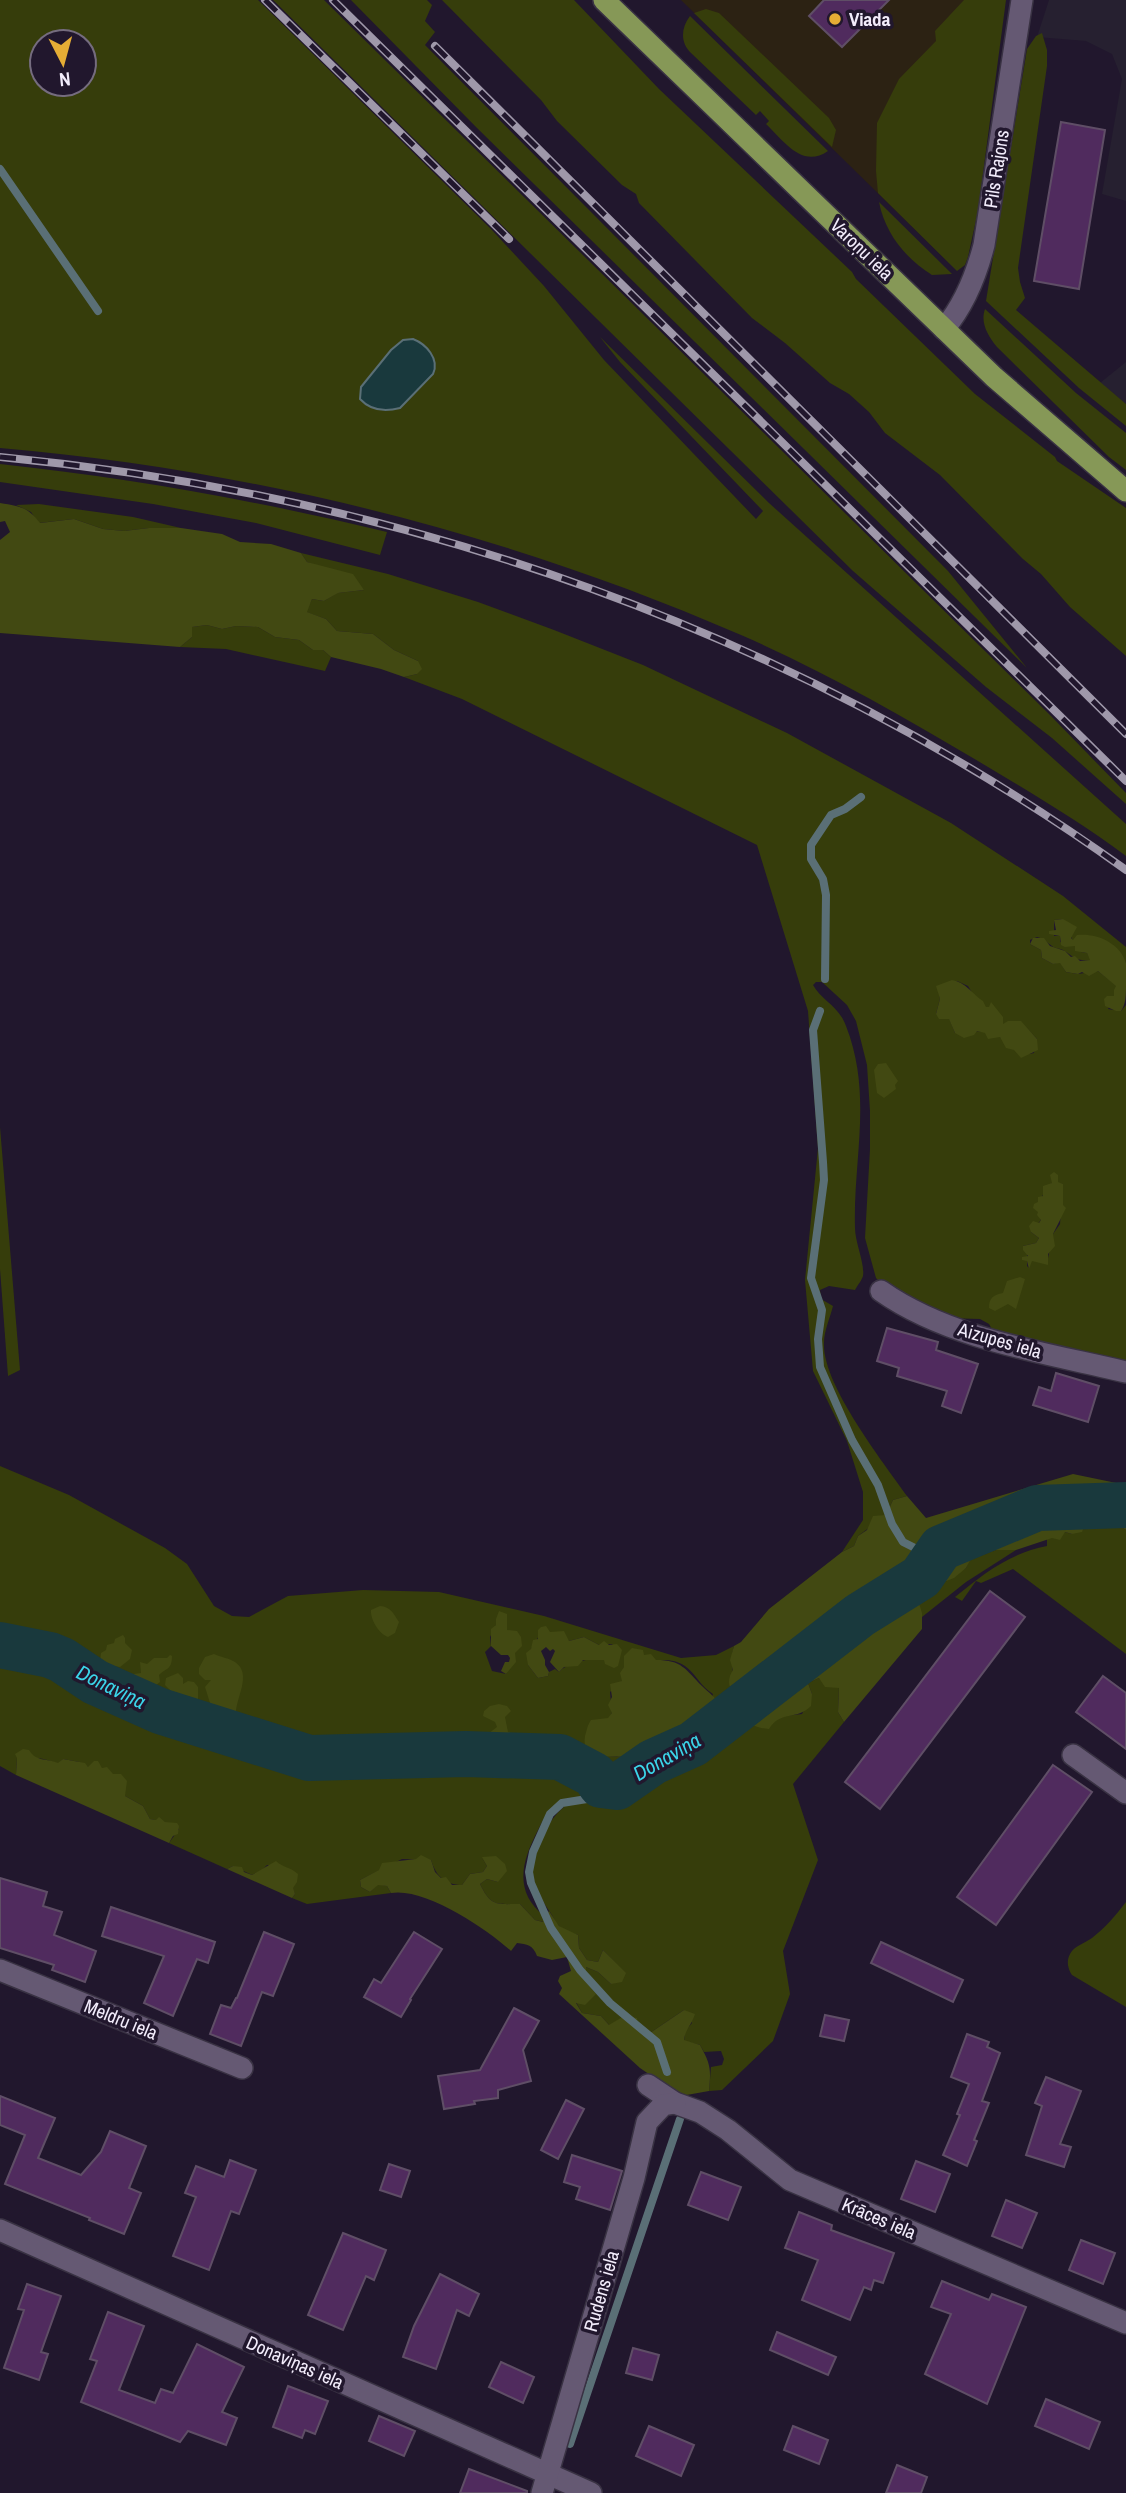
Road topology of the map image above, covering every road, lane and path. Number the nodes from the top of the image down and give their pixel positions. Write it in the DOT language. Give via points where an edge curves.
graph roads {
  1 [pos="604,0"];
  2 [pos="1022,0"];
  3 [pos="944,329"];
  4 [pos="1126,491"];
  5 [pos="881,1291"];
  6 [pos="1126,1372"];
  7 [pos="1073,1755"];
  8 [pos="1126,1793"];
  9 [pos="0,1970"];
  10 [pos="242,2068"];
  11 [pos="648,2085"];
  12 [pos="675,2103"];
  13 [pos="0,2230"];
  14 [pos="1126,2323"];
  15 [pos="545,2484"];
  16 [pos="591,2493"];
  1 -- 3 [label="highway, Varoņu iela"];
  2 -- 3 [label="street, Pils Rajons" via="978,271"];
  3 -- 4 [label="highway, Varoņu iela"];
  5 -- 6 [label="street, Aizupes iela" via="904,1307 976,1335"];
  7 -- 8 [label="street"];
  9 -- 10 [label="street, Meldru iela"];
  11 -- 12 [label="street, Krāces iela"];
  12 -- 14 [label="street, Krāces iela" via="728,2130 790,2180"];
  12 -- 15 [label="street, Rudens iela" via="663,2105 647,2122"];
  13 -- 15 [label="street, Donaviņas iela"];
  15 -- 16 [label="street, Donaviņas iela"];
}
